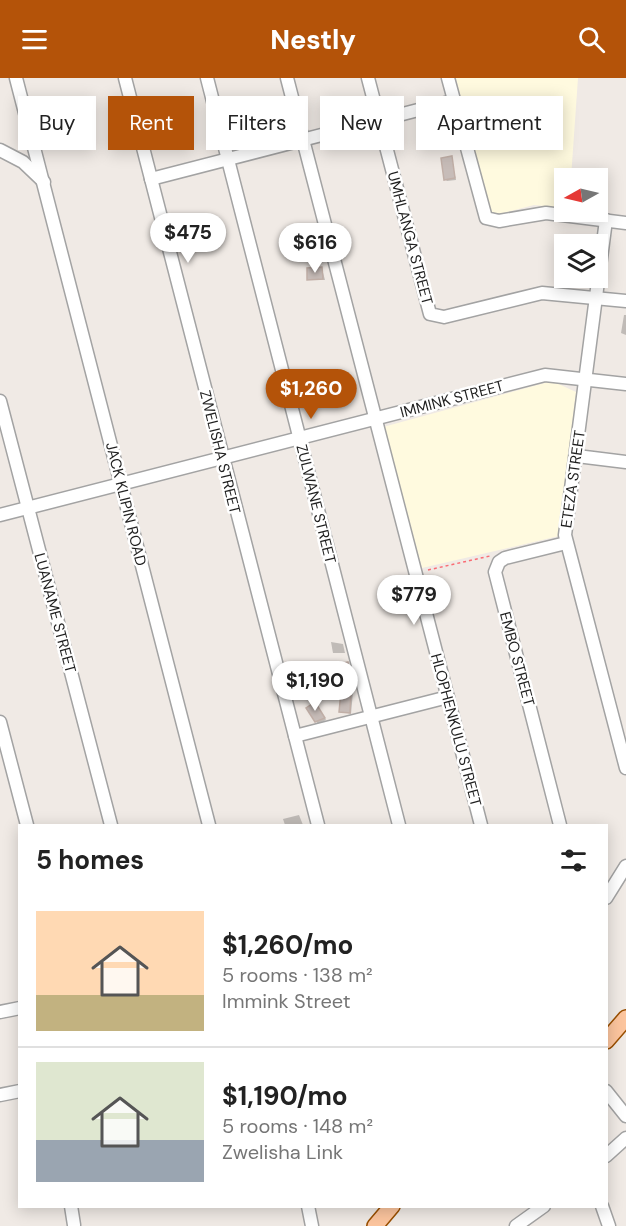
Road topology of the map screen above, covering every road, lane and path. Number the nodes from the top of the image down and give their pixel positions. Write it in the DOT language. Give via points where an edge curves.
graph roads {
  1 [pos="16,78"];
  2 [pos="125,78"];
  3 [pos="207,78"];
  4 [pos="287,78"];
  5 [pos="368,78"];
  6 [pos="448,78"];
  7 [pos="292,96"];
  8 [pos="373,96"];
  9 [pos="452,96"];
  10 [pos="0,150"];
  11 [pos="264,150"];
  12 [pos="306,150"];
  13 [pos="387,150"];
  14 [pos="467,150"];
  15 [pos="228,159"];
  16 [pos="151,179"];
  17 [pos="44,183"];
  18 [pos="554,214"];
  19 [pos="608,220"];
  20 [pos="606,222"];
  21 [pos="626,223"];
  22 [pos="596,297"];
  23 [pos="626,301"];
  24 [pos="586,378"];
  25 [pos="626,384"];
  26 [pos="0,401"];
  27 [pos="375,419"];
  28 [pos="299,438"];
  29 [pos="577,456"];
  30 [pos="222,458"];
  31 [pos="626,462"];
  32 [pos="121,484"];
  33 [pos="28,507"];
  34 [pos="0,515"];
  35 [pos="566,543"];
  36 [pos="499,562"];
  37 [pos="415,573"];
  38 [pos="448,698"];
  39 [pos="370,717"];
  40 [pos="0,722"];
  41 [pos="295,736"];
  42 [pos="626,768"];
  43 [pos="27,824"];
  44 [pos="111,824"];
  45 [pos="209,824"];
  46 [pos="318,824"];
  47 [pos="399,824"];
  48 [pos="481,824"];
  49 [pos="560,824"];
  50 [pos="626,866"];
  51 [pos="608,895"];
  52 [pos="18,1008"];
  53 [pos="0,1011"];
  54 [pos="626,1018"];
  55 [pos="608,1039"];
  56 [pos="18,1091"];
  57 [pos="608,1094"];
  58 [pos="0,1095"];
  59 [pos="626,1116"];
  60 [pos="626,1138"];
  61 [pos="608,1154"];
  62 [pos="71,1208"];
  63 [pos="308,1208"];
  64 [pos="390,1208"];
  65 [pos="542,1208"];
  66 [pos="603,1208"];
  67 [pos="74,1225"];
  68 [pos="521,1225"];
  69 [pos="312,1226"];
  70 [pos="375,1226"];
  71 [pos="609,1226"];
  1 -- 17 [label="street, JACK KLIPIN ROAD"];
  2 -- 16 [label="street, ZWELISHA STREET"];
  3 -- 15 [label="street, ZULWANE STREET"];
  4 -- 7 [label="street, HLOPHENKULU STREET"];
  5 -- 8 [label="street, UMHLANGA STREET"];
  6 -- 9 [label="street"];
  10 -- 17 [label="street" via="23,162"];
  11 -- 15 [label="street"];
  12 -- 27 [label="street, HLOPHENKULU STREET"];
  13 -- 22 [label="street, UMHLANGA STREET" via="427,307 434,316 444,317 542,293"];
  14 -- 18 [label="street" via="486,218 499,221"];
  15 -- 16 [label="street"];
  15 -- 28 [label="street, ZULWANE STREET"];
  16 -- 30 [label="street, ZWELISHA STREET"];
  17 -- 32 [label="street, JACK KLIPIN ROAD"];
  19 -- 21 [label="street"];
  20 -- 22 [label="street, ETEZA STREET"];
  22 -- 23 [label="street"];
  22 -- 24 [label="street, ETEZA STREET"];
  24 -- 25 [label="street, IMMINK STREET"];
  24 -- 27 [label="street, IMMINK STREET" via="545,375"];
  24 -- 29 [label="street, ETEZA STREET"];
  26 -- 33 [label="street, LUANAME STREET"];
  27 -- 28 [label="street, IMMINK STREET"];
  27 -- 37 [label="street, HLOPHENKULU STREET"];
  28 -- 30 [label="street, IMMINK STREET"];
  28 -- 39 [label="street, ZULWANE STREET"];
  29 -- 31 [label="street"];
  29 -- 35 [label="street, ETEZA STREET"];
  30 -- 32 [label="street, IMMINK STREET"];
  30 -- 41 [label="street, ZWELISHA STREET"];
  32 -- 33 [label="street, IMMINK STREET"];
  32 -- 45 [label="street, JACK KLIPIN ROAD"];
  33 -- 34 [label="street, IMMINK STREET"];
  33 -- 44 [label="street, LUANAME STREET"];
  35 -- 36 [label="street"];
  35 -- 42 [label="street, ETEZA STREET"];
  36 -- 37 [label="path" via="488,555"];
  36 -- 49 [label="street, EMBO STREET" via="496,577"];
  37 -- 38 [label="street, HLOPHENKULU STREET"];
  38 -- 39 [label="street"];
  38 -- 48 [label="street, HLOPHENKULU STREET"];
  39 -- 41 [label="street"];
  39 -- 47 [label="street, ZULWANE STREET"];
  40 -- 43 [label="street"];
  41 -- 46 [label="street, ZWELISHA STREET"];
  50 -- 51 [label="street"];
  52 -- 53 [label="street"];
  54 -- 55 [label="main road"];
  56 -- 58 [label="street"];
  57 -- 59 [label="street"];
  60 -- 61 [label="street"];
  62 -- 67 [label="street"];
  63 -- 69 [label="street"];
  64 -- 70 [label="main road"];
  65 -- 68 [label="street"];
  66 -- 71 [label="street"];
}
